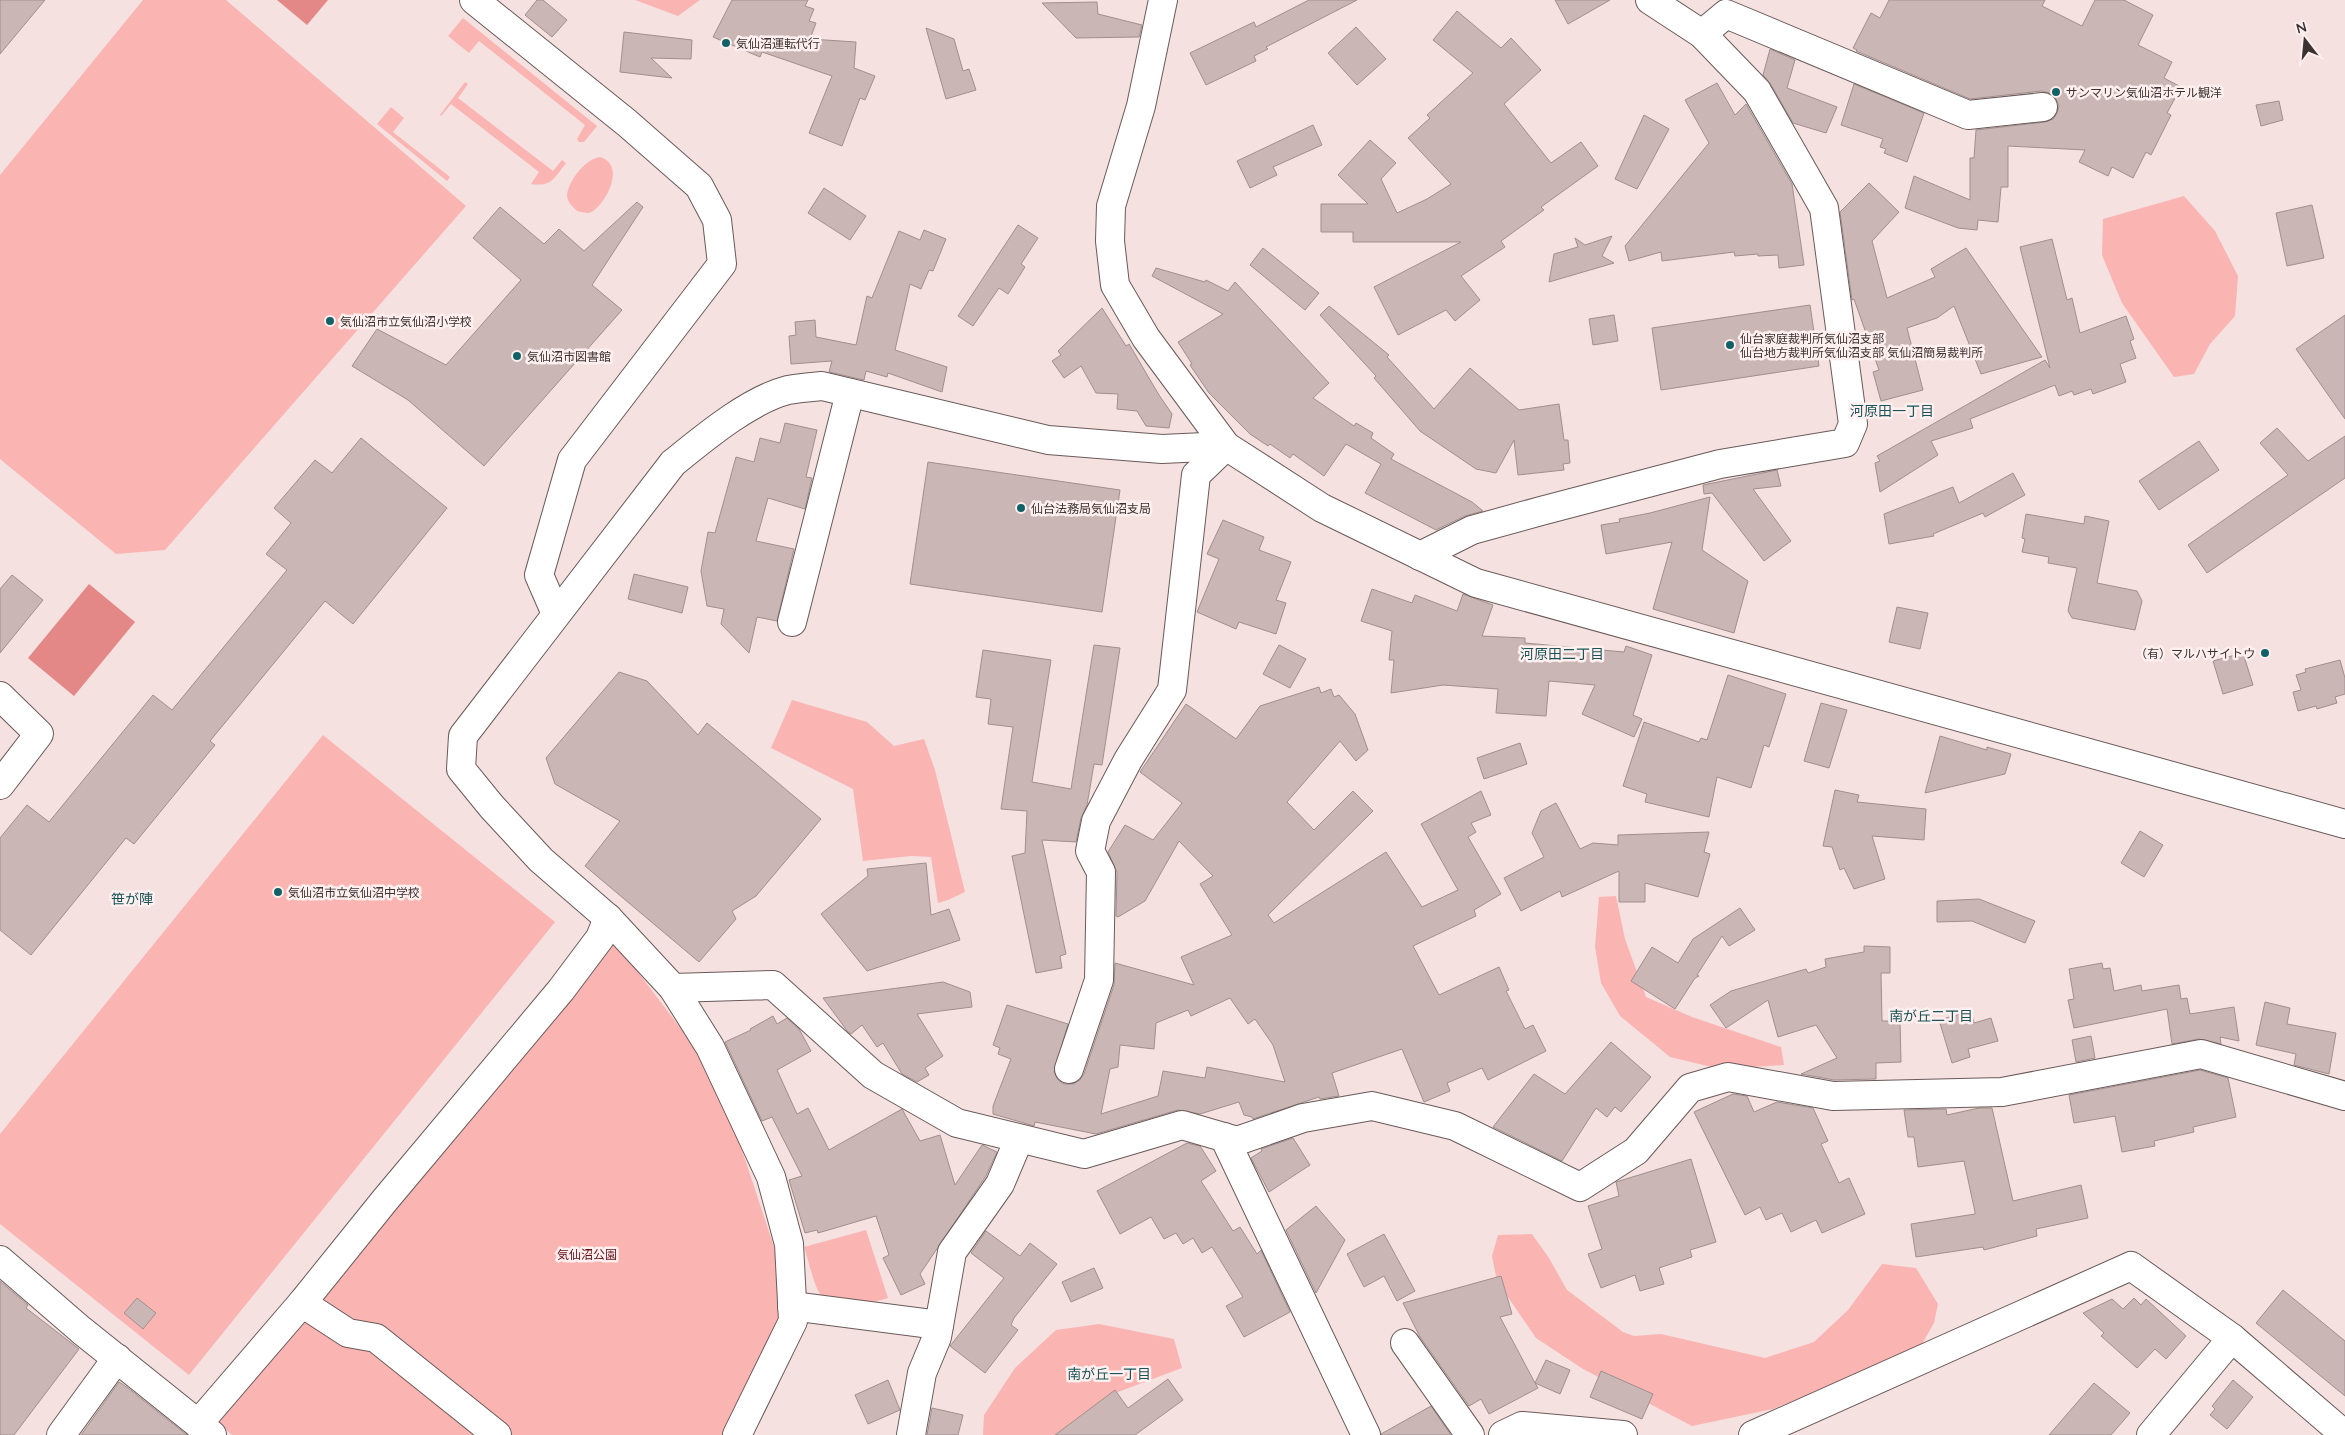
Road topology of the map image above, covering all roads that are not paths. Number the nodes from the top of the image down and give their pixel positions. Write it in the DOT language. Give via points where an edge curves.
graph roads {
  1 [pos="474,0"];
  2 [pos="1163,0"];
  3 [pos="1650,0"];
  4 [pos="1702,34"];
  5 [pos="2043,107"];
  6 [pos="850,393"];
  7 [pos="1226,446"];
  8 [pos="1420,556"];
  9 [pos="556,614"];
  10 [pos="792,622"];
  11 [pos="0,696"];
  12 [pos="25,754"];
  13 [pos="0,766"];
  14 [pos="0,785"];
  15 [pos="2341,818"];
  16 [pos="608,918"];
  17 [pos="674,988"];
  18 [pos="1068,1069"];
  19 [pos="2345,1096"];
  20 [pos="1224,1137"];
  21 [pos="1019,1138"];
  22 [pos="0,1260"];
  23 [pos="302,1303"];
  24 [pos="792,1306"];
  25 [pos="939,1325"];
  26 [pos="2232,1338"];
  27 [pos="1405,1343"];
  28 [pos="117,1358"];
  29 [pos="205,1430"];
  30 [pos="61,1435"];
  31 [pos="497,1435"];
  32 [pos="737,1435"];
  33 [pos="911,1435"];
  34 [pos="1366,1435"];
  35 [pos="1470,1435"];
  36 [pos="1503,1435"];
  37 [pos="1623,1435"];
  38 [pos="1753,1435"];
  39 [pos="2151,1435"];
  40 [pos="2345,1435"];
  1 -- 9 [label="street" via="699,186 717,220 722,264 572,460 539,575"];
  2 -- 7 [label="street" via="1141,106 1111,206 1110,241 1115,285 1146,338"];
  3 -- 4 [label="street"];
  4 -- 5 [label="street" via="1726,14 1968,114"];
  4 -- 8 [label="street" via="1758,91 1824,208 1853,424 1845,443 1720,464 1541,511 1472,530"];
  6 -- 7 [label="street" via="1048,440 1162,449"];
  6 -- 9 [label="street" via="822,386 787,390 714,430 673,463"];
  6 -- 10 [label="street"];
  7 -- 8 [label="street" via="1322,508"];
  7 -- 18 [label="street" via="1196,475 1172,690 1128,760 1096,821 1090,851 1101,872 1099,980"];
  8 -- 15 [label="street" via="1476,583"];
  9 -- 16 [label="street" via="463,736 461,769 541,860"];
  11 -- 12 [label="street" via="39,734"];
  12 -- 13 [label="street"];
  12 -- 14 [label="street"];
  16 -- 17 [label="street"];
  16 -- 23 [label="street" via="600,938 561,990"];
  17 -- 21 [label="street" via="772,986 873,1076 957,1124"];
  17 -- 24 [label="street" via="710,1047 771,1177 789,1244"];
  19 -- 20 [label="street" via="2201,1054 2002,1092 1834,1096 1728,1077 1690,1088 1636,1151 1580,1188 1455,1126 1372,1106 1303,1118 1237,1141"];
  20 -- 21 [label="street" via="1182,1125 1084,1154"];
  20 -- 34 [label="street"];
  21 -- 25 [label="street" via="1000,1184 952,1252"];
  22 -- 28 [label="street"];
  23 -- 29 [label="street"];
  23 -- 31 [label="street" via="348,1333 376,1338"];
  24 -- 25 [label="street"];
  24 -- 32 [label="street" via="793,1321"];
  25 -- 33 [label="street" via="922,1374"];
  26 -- 38 [label="street" via="2131,1266"];
  26 -- 39 [label="street"];
  26 -- 40 [label="street"];
  27 -- 35 [label="street"];
  28 -- 29 [label="street"];
  28 -- 30 [label="street"];
  36 -- 37 [label="street" via="1522,1426"];
}
